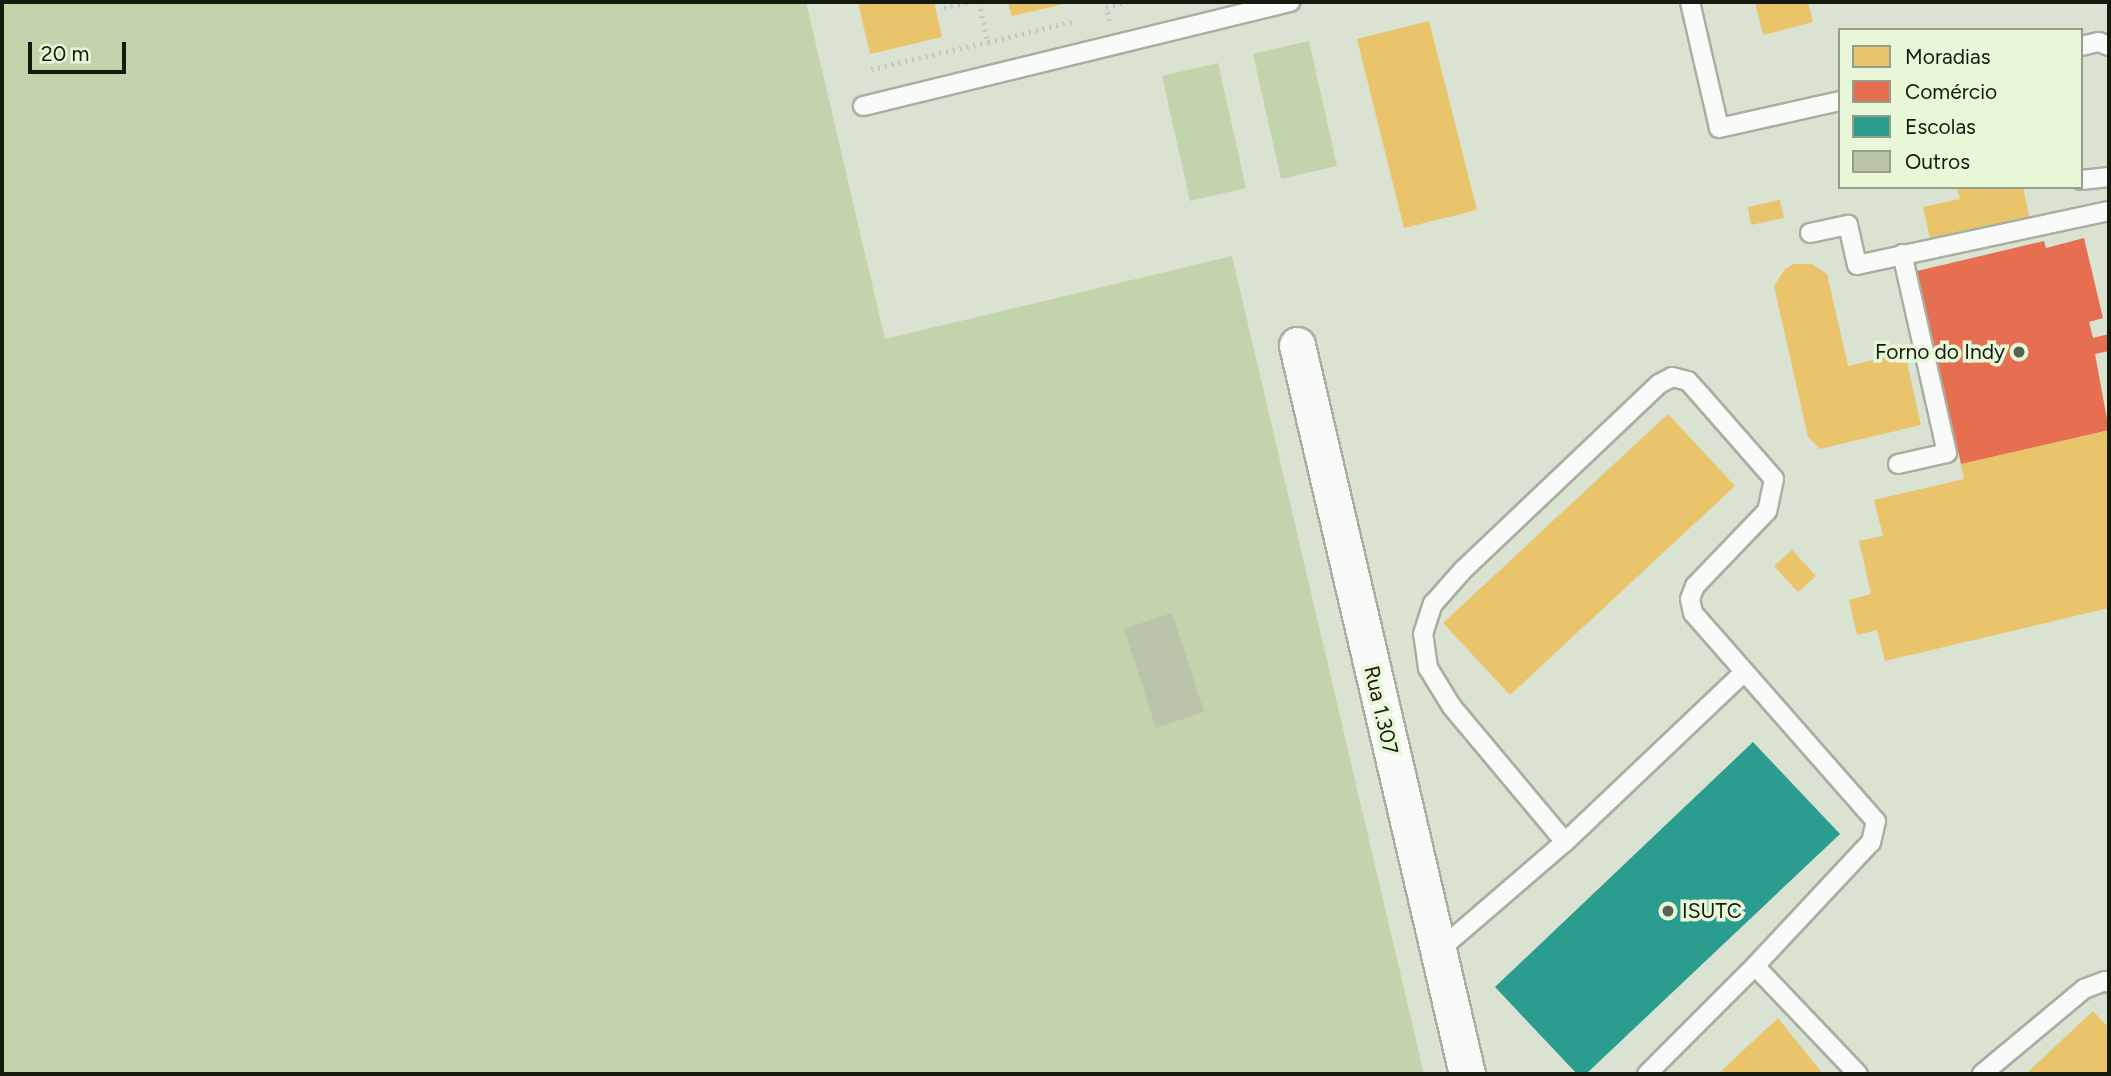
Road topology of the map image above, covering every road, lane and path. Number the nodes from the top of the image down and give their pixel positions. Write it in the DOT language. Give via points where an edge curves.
graph roads {
  1 [pos="968,2"];
  2 [pos="979,2"];
  3 [pos="1291,2"];
  4 [pos="1690,2"];
  5 [pos="944,8"];
  6 [pos="1074,21"];
  7 [pos="988,42"];
  8 [pos="2083,46"];
  9 [pos="2109,46"];
  10 [pos="871,69"];
  11 [pos="1838,101"];
  12 [pos="863,106"];
  13 [pos="2109,177"];
  14 [pos="2083,180"];
  15 [pos="2109,211"];
  16 [pos="1810,233"];
  17 [pos="1902,254"];
  18 [pos="1297,345"];
  19 [pos="1898,464"];
  20 [pos="1743,673"];
  21 [pos="1564,842"];
  22 [pos="1437,952"];
  23 [pos="1755,966"];
  24 [pos="2109,983"];
  25 [pos="1467,1074"];
  26 [pos="1647,1074"];
  27 [pos="1858,1074"];
  28 [pos="1982,1074"];
  1 -- 5 [label="path"];
  2 -- 7 [label="path"];
  3 -- 12 [label="lane"];
  4 -- 11 [label="lane" via="1719,128"];
  6 -- 7 [label="path"];
  7 -- 10 [label="path"];
  8 -- 9 [label="lane" via="2099,42"];
  13 -- 14 [label="lane"];
  15 -- 17 [label="lane"];
  16 -- 17 [label="lane" via="1848,225 1857,265"];
  17 -- 19 [label="lane" via="1947,453"];
  18 -- 22 [label="street, Rua 1.307"];
  20 -- 21 [label="lane"];
  20 -- 21 [label="lane" via="1693,613 1690,599 1695,586 1767,511 1774,479 1688,381 1672,377 1659,384 1463,570 1433,604 1423,634 1428,668 1452,707"];
  20 -- 23 [label="lane" via="1870,811 1876,829 1871,842"];
  21 -- 22 [label="lane"];
  22 -- 25 [label="street, Rua 1.307"];
  23 -- 26 [label="lane"];
  23 -- 27 [label="lane"];
  24 -- 28 [label="lane" via="2084,989"];
}
